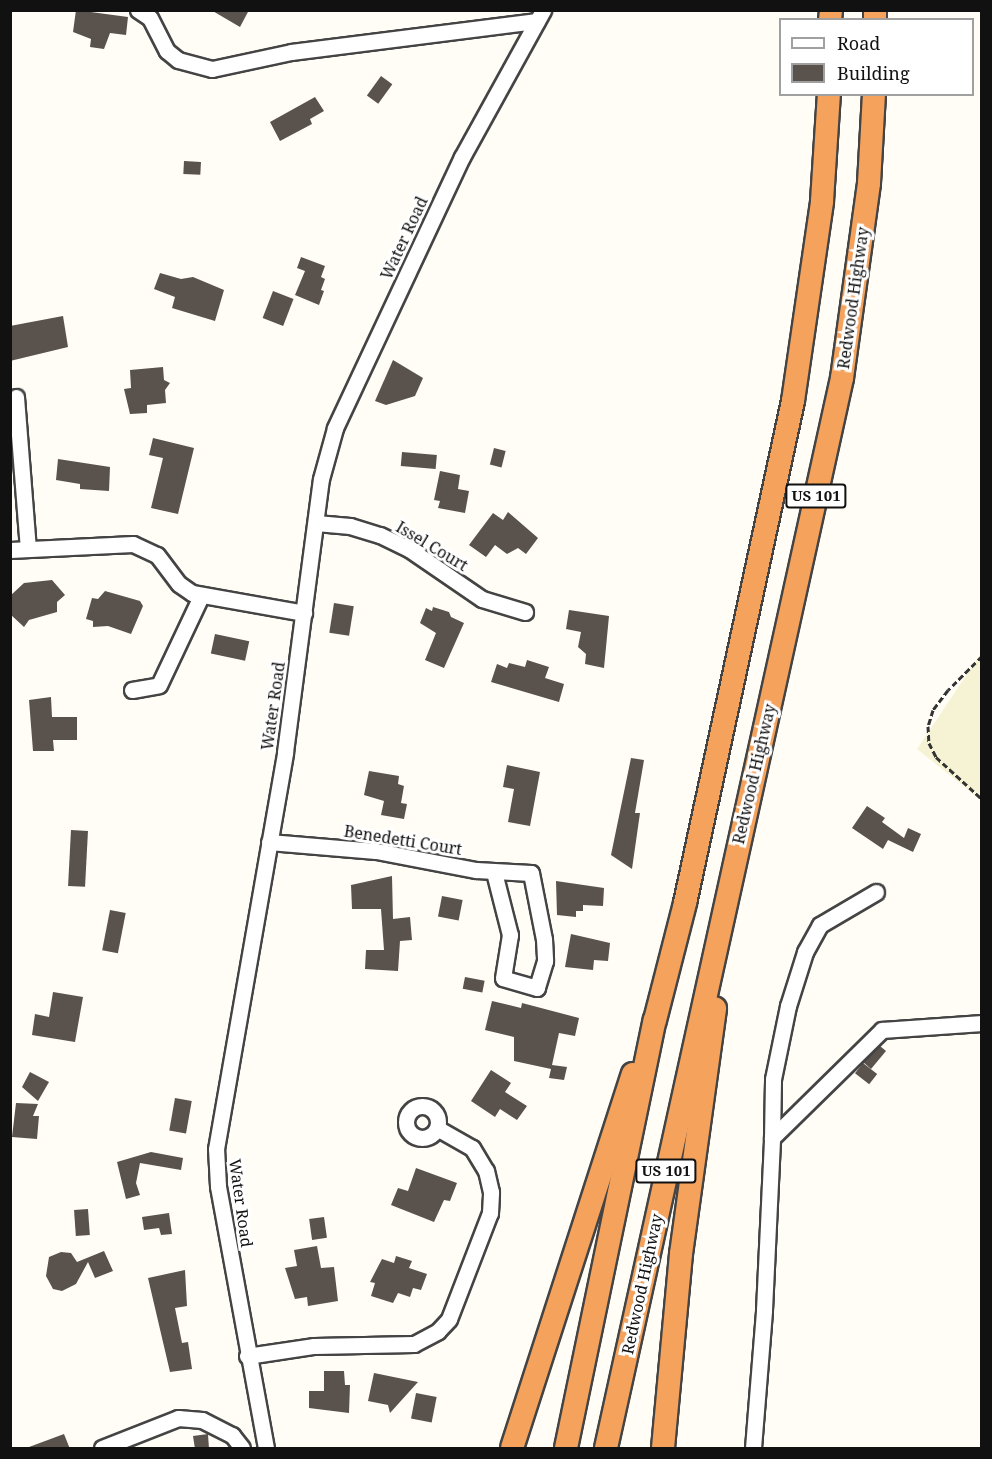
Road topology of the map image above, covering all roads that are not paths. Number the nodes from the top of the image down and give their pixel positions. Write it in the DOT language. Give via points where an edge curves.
graph roads {
  1 [pos="138,10"];
  2 [pos="540,16"];
  3 [pos="829,96"];
  4 [pos="874,96"];
  5 [pos="16,398"];
  6 [pos="316,523"];
  7 [pos="28,548"];
  8 [pos="10,550"];
  9 [pos="201,596"];
  10 [pos="525,612"];
  11 [pos="304,613"];
  12 [pos="132,690"];
  13 [pos="269,842"];
  14 [pos="494,872"];
  15 [pos="876,892"];
  16 [pos="728,893"];
  17 [pos="655,1020"];
  18 [pos="981,1023"];
  19 [pos="437,1128"];
  20 [pos="772,1138"];
  21 [pos="247,1356"];
  22 [pos="102,1449"];
  23 [pos="242,1449"];
  24 [pos="266,1449"];
  25 [pos="512,1449"];
  26 [pos="566,1449"];
  27 [pos="606,1449"];
  28 [pos="663,1449"];
  29 [pos="753,1449"];
  1 -- 2 [label="street" via="150,18 167,51 178,60 212,69 291,52"];
  2 -- 6 [label="street, Water Road" via="462,157 335,428 323,470"];
  3 -- 17 [label="highway, US 101" via="822,201 793,401 685,903"];
  4 -- 16 [label="highway, Redwood Highway / US 101" via="869,183 842,378"];
  5 -- 7 [label="street"];
  6 -- 10 [label="street, Issel Court" via="350,526 380,535 409,549 482,598"];
  6 -- 11 [label="street, Water Road"];
  7 -- 8 [label="street"];
  7 -- 9 [label="street" via="133,544 157,555 185,590"];
  9 -- 11 [label="street"];
  9 -- 12 [label="street" via="159,685"];
  11 -- 13 [label="street, Water Road"];
  13 -- 14 [label="street, Benedetti Court" via="376,851"];
  13 -- 21 [label="street, Water Road" via="216,1149 218,1186"];
  14 -- 14 [label="street, Benedetti Court" via="531,873 544,939 545,961 537,988 503,978 510,935"];
  15 -- 20 [label="street" via="820,925 805,952 788,1006 773,1079"];
  16 -- 27 [label="highway, Redwood Highway / US 101"];
  16 -- 28 [label="highway" via="706,1090 681,1254"];
  17 -- 25 [label="highway" via="626,1090"];
  17 -- 26 [label="highway, US 101"];
  18 -- 20 [label="street" via="882,1030"];
  19 -- 21 [label="street" via="472,1148 486,1171 492,1192 489,1213 449,1318 438,1331 414,1344 334,1344"];
  20 -- 29 [label="street"];
  21 -- 24 [label="street, Water Road"];
  22 -- 23 [label="street" via="178,1418 202,1420 232,1435"];
}
